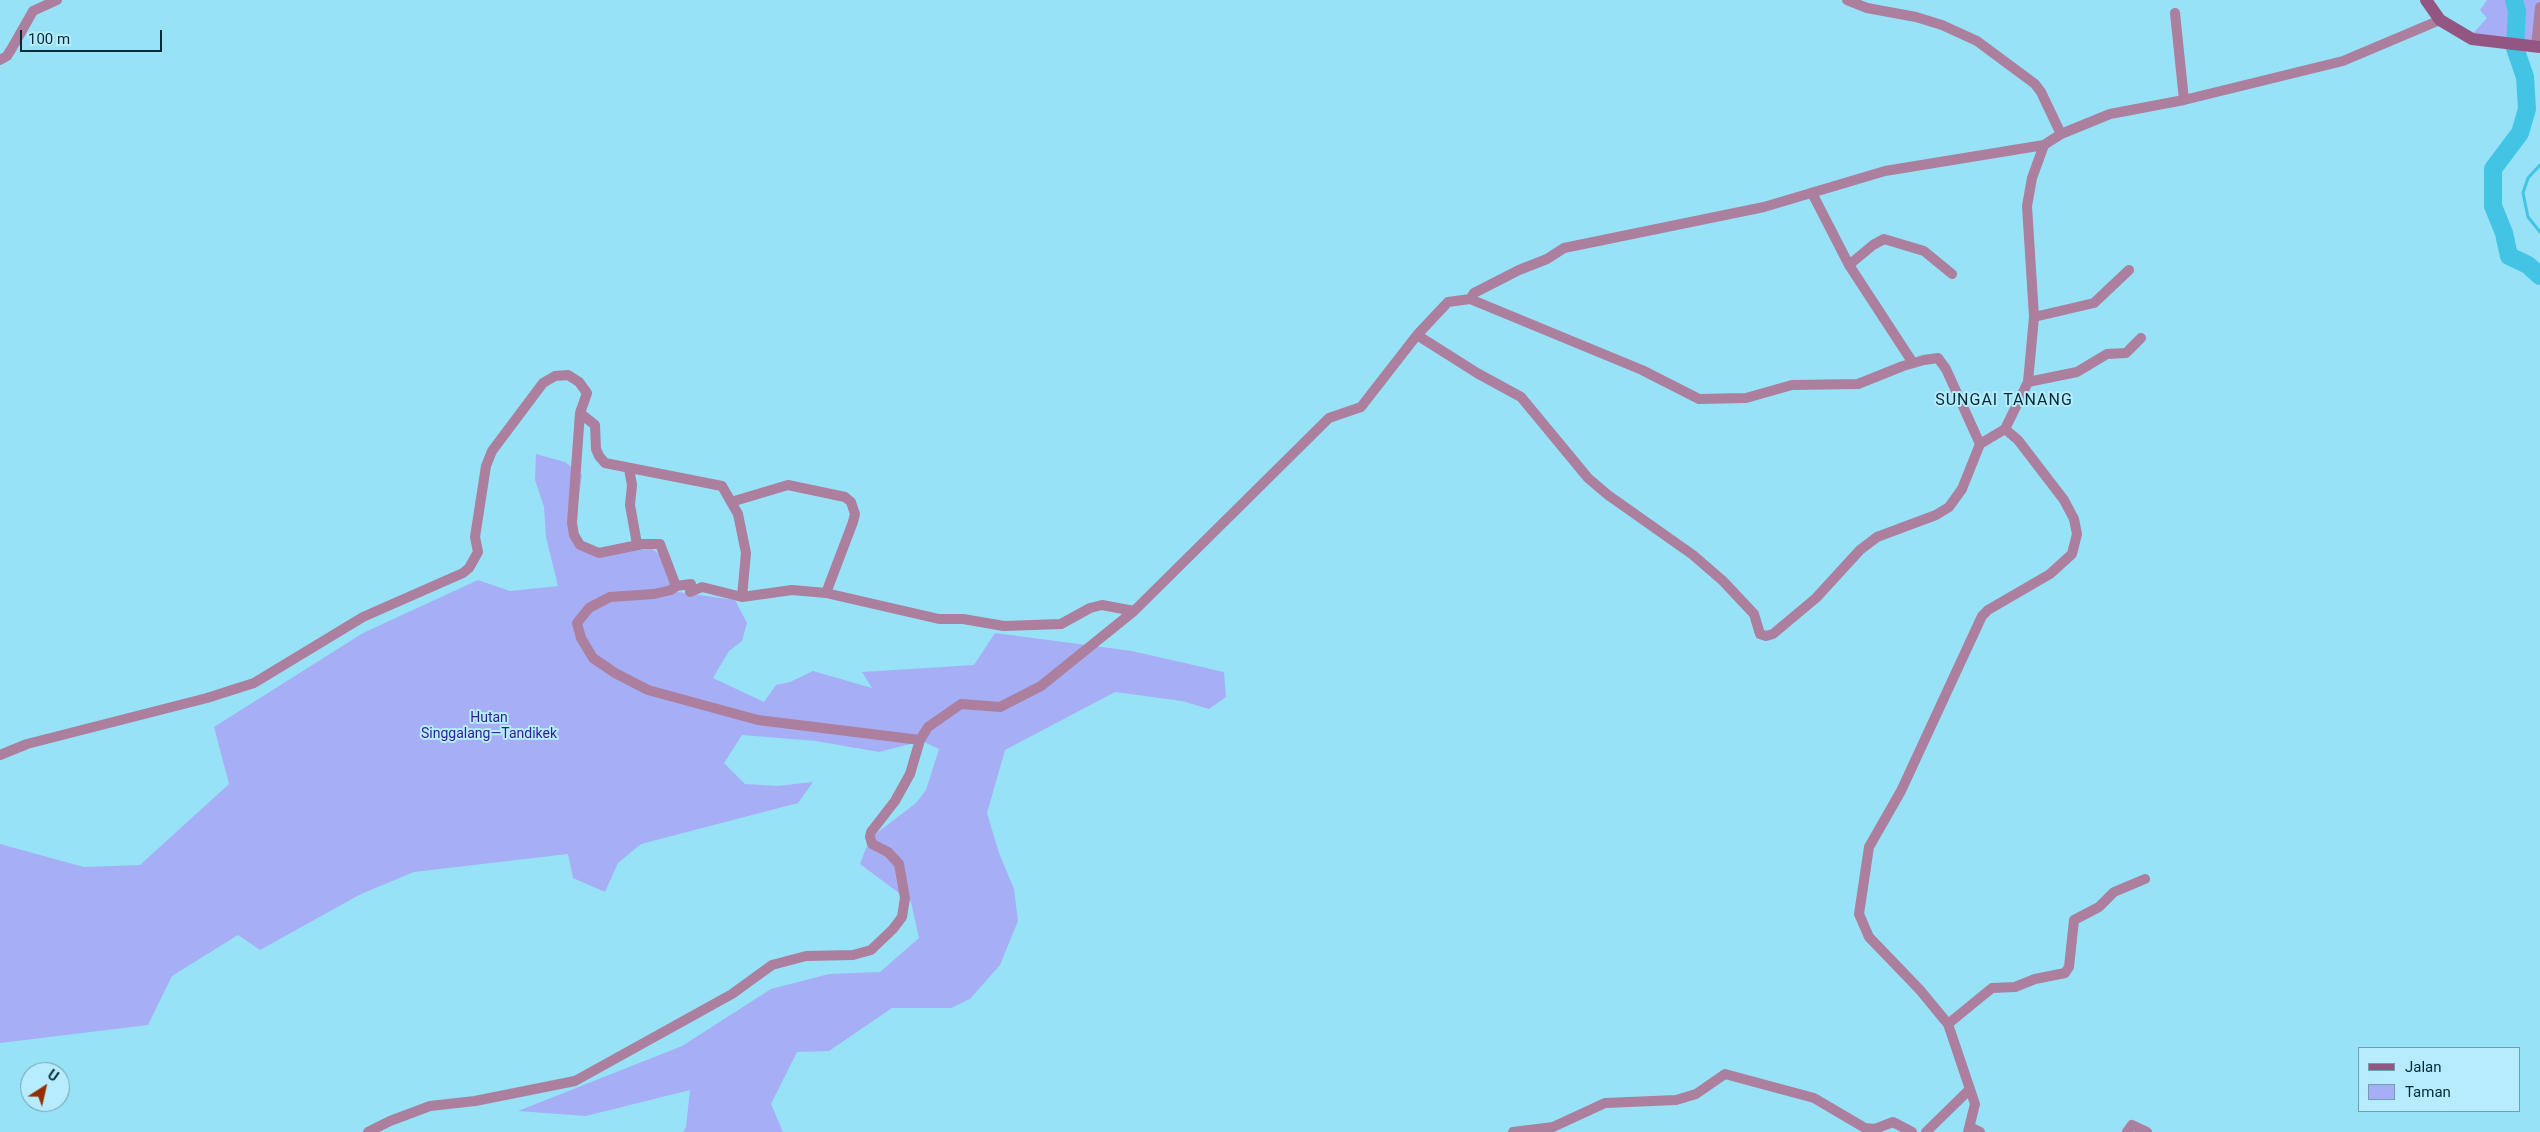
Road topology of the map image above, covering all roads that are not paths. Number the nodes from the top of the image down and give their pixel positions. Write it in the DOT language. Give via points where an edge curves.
graph roads {
  1 [pos="57,0"];
  2 [pos="1847,0"];
  3 [pos="2426,0"];
  4 [pos="2540,7"];
  5 [pos="2175,13"];
  6 [pos="2440,20"];
  7 [pos="2537,47"];
  8 [pos="0,60"];
  9 [pos="2184,100"];
  10 [pos="2061,134"];
  11 [pos="2044,146"];
  12 [pos="1812,193"];
  13 [pos="1849,265"];
  14 [pos="2129,270"];
  15 [pos="1952,274"];
  16 [pos="1470,299"];
  17 [pos="2034,317"];
  18 [pos="1417,335"];
  19 [pos="2141,338"];
  20 [pos="1913,363"];
  21 [pos="2028,382"];
  22 [pos="580,413"];
  23 [pos="2005,429"];
  24 [pos="1980,444"];
  25 [pos="629,469"];
  26 [pos="731,502"];
  27 [pos="637,544"];
  28 [pos="676,586"];
  29 [pos="826,593"];
  30 [pos="742,597"];
  31 [pos="1134,611"];
  32 [pos="920,740"];
  33 [pos="0,755"];
  34 [pos="2145,879"];
  35 [pos="1948,1024"];
  36 [pos="1970,1089"];
  37 [pos="1969,1129"];
  38 [pos="368,1132"];
  39 [pos="1513,1132"];
  40 [pos="1912,1132"];
  41 [pos="1926,1132"];
  42 [pos="1980,1132"];
  43 [pos="2127,1132"];
  44 [pos="2147,1132"];
  1 -- 8 [label="street" via="34,12 7,56"];
  2 -- 10 [label="street" via="1867,8 1942,25 1977,42 2035,84"];
  3 -- 6 [label="main road"];
  4 -- 7 [label="street"];
  5 -- 9 [label="street"];
  6 -- 7 [label="main road" via="2472,39"];
  6 -- 9 [label="street" via="2343,61"];
  9 -- 10 [label="street" via="2110,114"];
  10 -- 11 [label="street"];
  11 -- 12 [label="street" via="1885,170"];
  11 -- 17 [label="street" via="2032,178 2027,206"];
  12 -- 13 [label="street"];
  12 -- 16 [label="street" via="1764,207 1564,248 1474,292"];
  13 -- 15 [label="street" via="1873,244 1884,239 1924,251"];
  13 -- 20 [label="street"];
  14 -- 17 [label="street" via="2094,303"];
  16 -- 18 [label="street" via="1448,302"];
  16 -- 20 [label="street" via="1642,370 1699,399 1746,398 1792,385 1858,384"];
  17 -- 21 [label="street"];
  18 -- 24 [label="street" via="1521,397 1588,478 1723,581 1754,614 1760,634 1766,636 1773,634 1816,598 1860,550 1878,537 1949,507 1962,489"];
  18 -- 31 [label="street" via="1361,407 1329,418"];
  19 -- 21 [label="street" via="2126,353 2108,353 2078,372"];
  20 -- 24 [label="street" via="1932,359 1942,361"];
  21 -- 23 [label="street"];
  22 -- 25 [label="street" via="595,426 599,456 606,463"];
  22 -- 27 [label="street" via="572,523 574,535 580,545 599,553"];
  22 -- 33 [label="street" via="587,393 580,382 568,376 555,376 543,383 502,435 486,466 475,536 478,552 463,574 363,616 254,683 27,744"];
  23 -- 24 [label="street"];
  23 -- 35 [label="street" via="2038,464 2074,519 2077,534 2072,554 2050,574 1982,616 1901,790 1869,847 1859,914 1869,937"];
  25 -- 26 [label="street" via="722,486"];
  25 -- 27 [label="street" via="632,485 630,505"];
  26 -- 29 [label="street" via="788,485 838,495 851,502 855,514 853,522"];
  26 -- 30 [label="street" via="738,514 746,554"];
  27 -- 28 [label="street" via="660,544"];
  28 -- 30 [label="street" via="691,584 690,592 702,587"];
  28 -- 32 [label="street" via="654,594 610,597 589,608 577,623 581,638 593,658 648,690 758,720"];
  29 -- 30 [label="street" via="792,590"];
  29 -- 31 [label="street" via="939,619 963,619 1004,626 1061,624 1102,605"];
  31 -- 32 [label="street" via="1040,686 1000,707 962,704 938,718"];
  32 -- 38 [label="street" via="910,774 895,801 871,832 872,844 888,852 899,864 905,898 902,917 871,950 858,954 806,956 772,965 732,994 575,1082 430,1106"];
  34 -- 35 [label="street" via="2114,892 2099,907 2074,920 2069,967 2065,973 2015,987 1992,988"];
  35 -- 36 [label="street"];
  36 -- 37 [label="street" via="1975,1104"];
  36 -- 41 [label="street"];
  37 -- 42 [label="street"];
  39 -- 40 [label="street" via="1553,1127 1605,1102 1676,1100 1696,1094 1725,1074 1814,1098 1865,1128 1893,1122"];
  43 -- 44 [label="street" via="2132,1125"];
}
